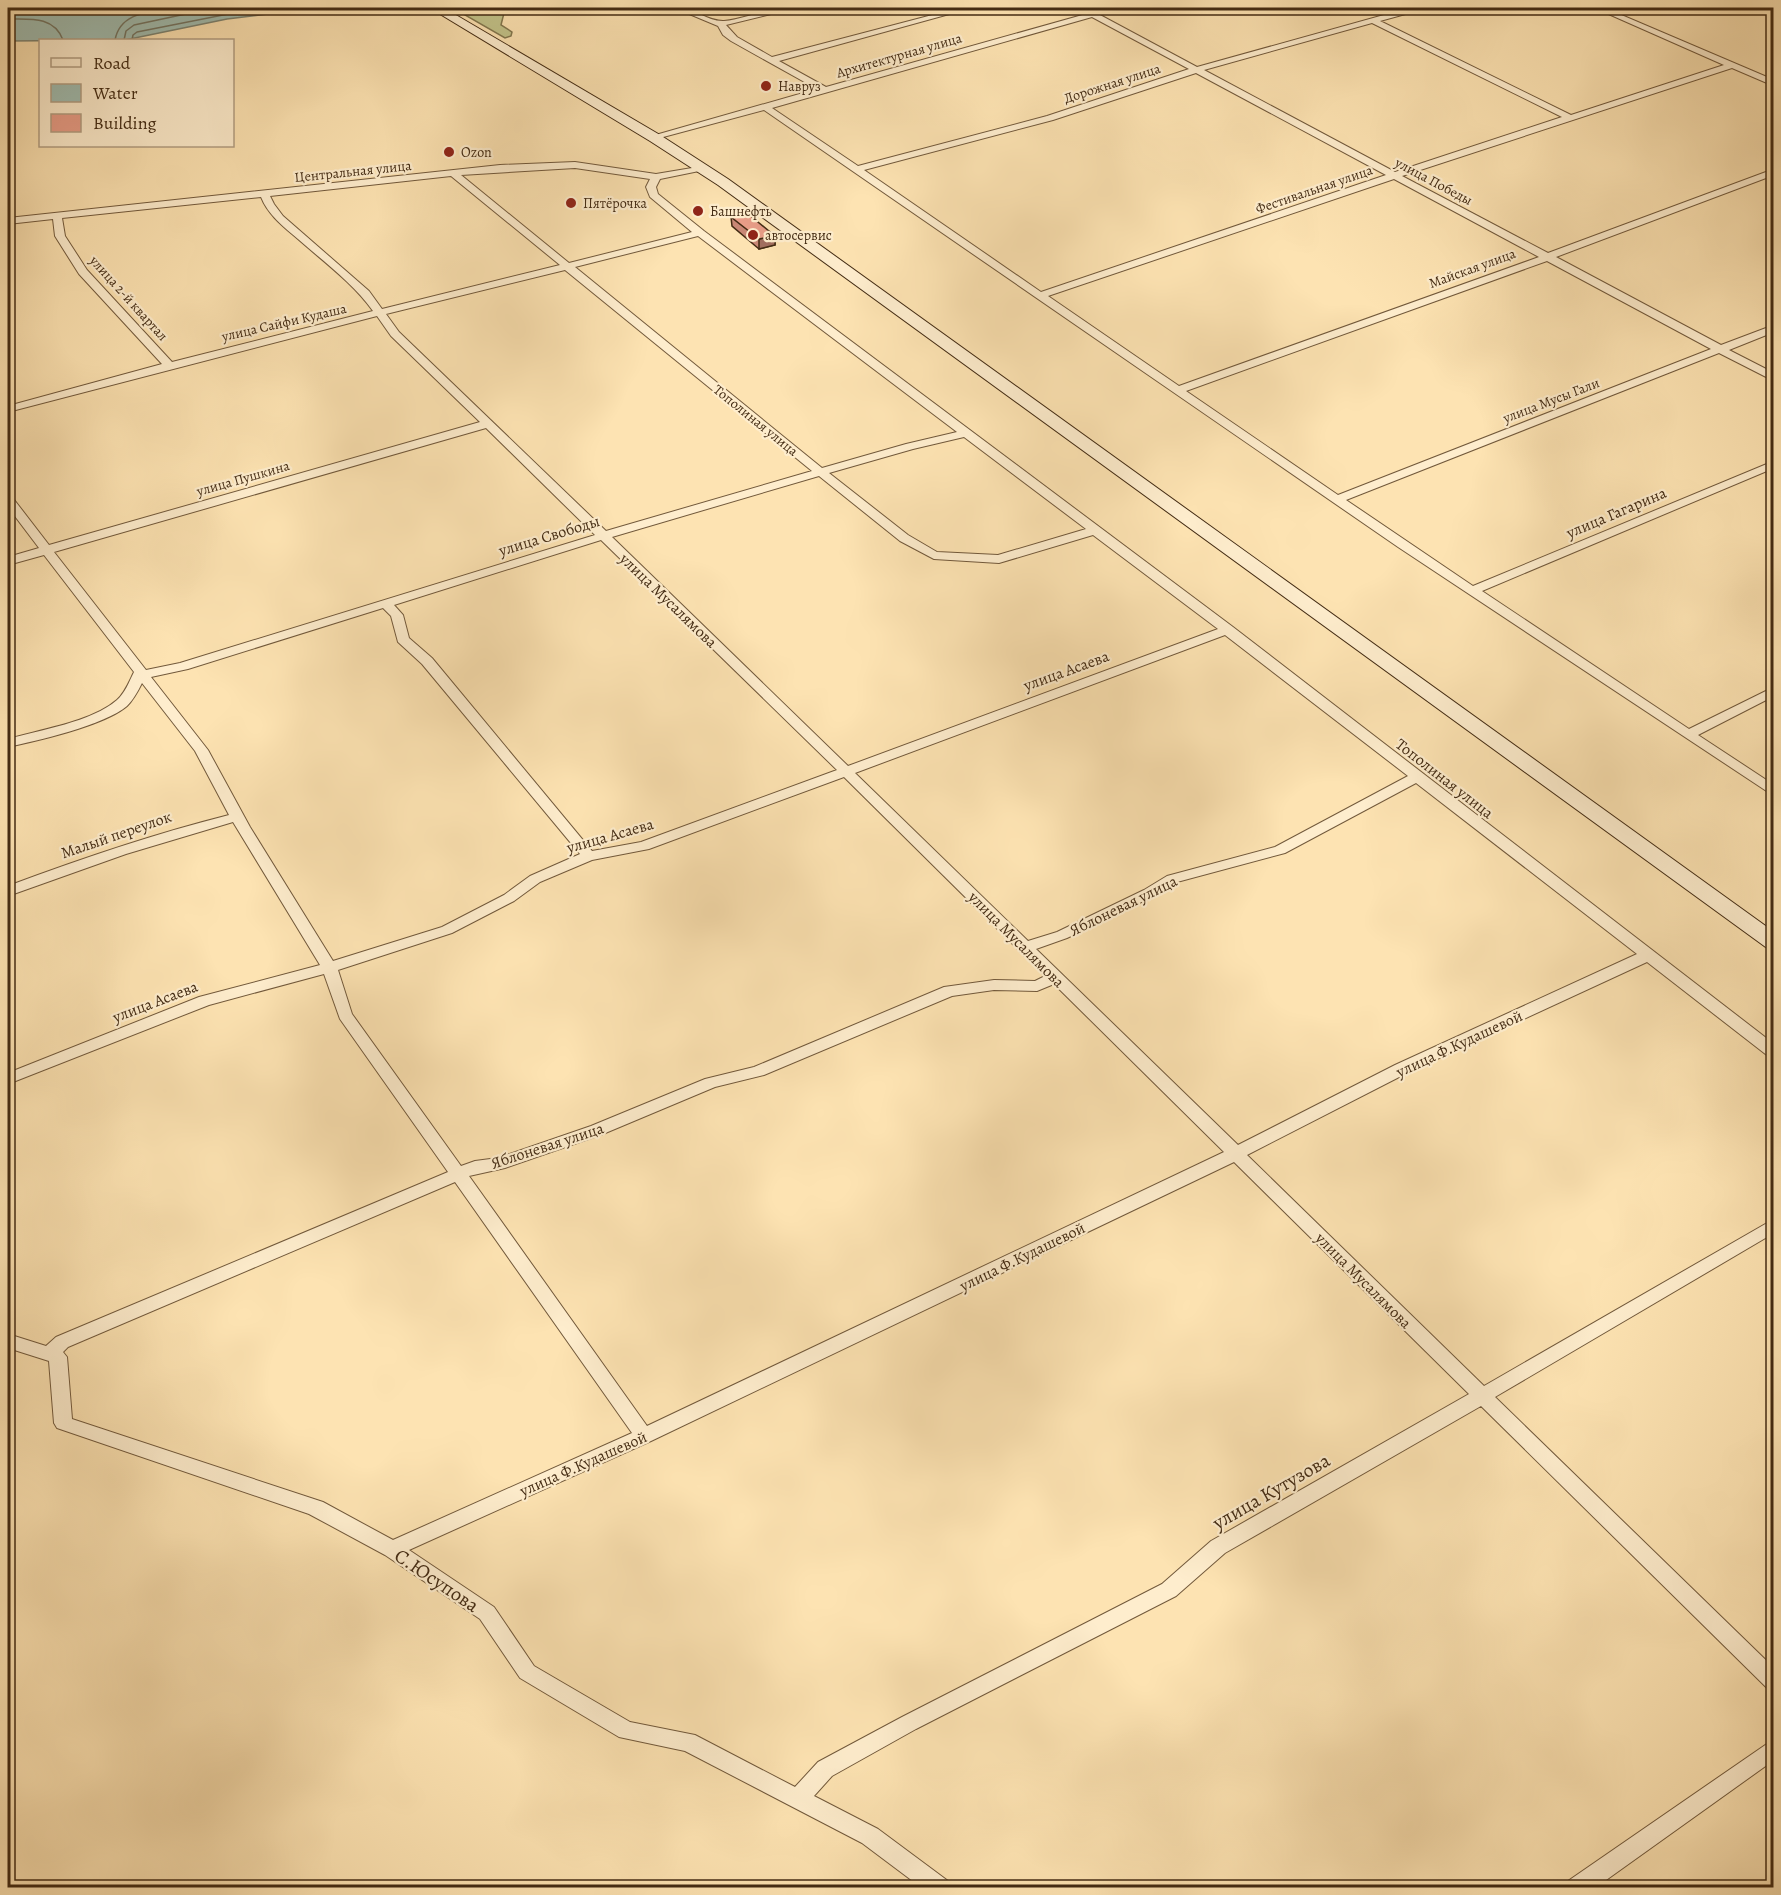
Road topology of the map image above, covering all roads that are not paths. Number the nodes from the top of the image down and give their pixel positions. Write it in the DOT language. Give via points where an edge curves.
graph roads {
  1 [pos="436,8"];
  2 [pos="679,8"];
  3 [pos="784,8"];
  4 [pos="967,8"];
  5 [pos="1081,8"];
  6 [pos="1116,8"];
  7 [pos="1417,8"];
  8 [pos="1599,8"];
  9 [pos="1093,14"];
  10 [pos="1374,21"];
  11 [pos="721,24"];
  12 [pos="771,60"];
  13 [pos="1732,65"];
  14 [pos="1195,70"];
  15 [pos="1773,83"];
  16 [pos="825,90"];
  17 [pos="765,107"];
  18 [pos="1570,118"];
  19 [pos="655,138"];
  20 [pos="701,168"];
  21 [pos="858,169"];
  22 [pos="1773,172"];
  23 [pos="453,173"];
  24 [pos="1395,175"];
  25 [pos="656,177"];
  26 [pos="265,194"];
  27 [pos="57,215"];
  28 [pos="8,220"];
  29 [pos="700,233"];
  30 [pos="1547,257"];
  31 [pos="568,266"];
  32 [pos="1042,295"];
  33 [pos="379,315"];
  34 [pos="1773,328"];
  35 [pos="1721,350"];
  36 [pos="169,365"];
  37 [pos="1773,378"];
  38 [pos="1179,390"];
  39 [pos="8,409"];
  40 [pos="487,424"];
  41 [pos="967,433"];
  42 [pos="1773,464"];
  43 [pos="820,472"];
  44 [pos="1338,499"];
  45 [pos="8,501"];
  46 [pos="1096,530"];
  47 [pos="603,536"];
  48 [pos="46,549"];
  49 [pos="8,561"];
  50 [pos="1472,591"];
  51 [pos="385,603"];
  52 [pos="1228,630"];
  53 [pos="142,673"];
  54 [pos="1773,691"];
  55 [pos="1689,734"];
  56 [pos="8,742"];
  57 [pos="846,771"];
  58 [pos="1417,777"];
  59 [pos="1773,792"];
  60 [pos="237,817"];
  61 [pos="589,856"];
  62 [pos="8,891"];
  63 [pos="1773,943"];
  64 [pos="1025,947"];
  65 [pos="1648,955"];
  66 [pos="330,968"];
  67 [pos="1055,977"];
  68 [pos="1773,1052"];
  69 [pos="8,1079"];
  70 [pos="1235,1154"];
  71 [pos="458,1174"];
  72 [pos="1773,1225"];
  73 [pos="8,1341"];
  74 [pos="50,1354"];
  75 [pos="1482,1396"];
  76 [pos="644,1436"];
  77 [pos="392,1549"];
  78 [pos="1773,1683"];
  79 [pos="1773,1748"];
  80 [pos="798,1799"];
  81 [pos="940,1887"];
  82 [pos="1576,1887"];
  1 -- 19 [label="main road"];
  2 -- 11 [label="street"];
  3 -- 11 [label="street"];
  4 -- 12 [label="street"];
  5 -- 9 [label="street, улица Победы"];
  6 -- 9 [label="street, Архитектурная улица"];
  7 -- 10 [label="street, Дорожная улица"];
  8 -- 13 [label="street"];
  9 -- 14 [label="street, улица Победы"];
  9 -- 16 [label="street, Архитектурная улица"];
  10 -- 14 [label="street, Дорожная улица"];
  10 -- 18 [label="street"];
  11 -- 12 [label="street" via="734,39"];
  12 -- 16 [label="street"];
  13 -- 15 [label="street"];
  13 -- 18 [label="street, Фестивальная улица"];
  14 -- 21 [label="street, Дорожная улица" via="1050,118"];
  14 -- 24 [label="street, улица Победы"];
  16 -- 17 [label="street, Архитектурная улица"];
  17 -- 19 [label="street, Архитектурная улица"];
  17 -- 21 [label="street"];
  18 -- 24 [label="street, Фестивальная улица"];
  19 -- 20 [label="main road"];
  20 -- 25 [label="street, Центральная улица"];
  20 -- 63 [label="main road"];
  21 -- 32 [label="street"];
  22 -- 30 [label="street, Майская улица"];
  23 -- 25 [label="street, Центральная улица" via="575,165"];
  23 -- 26 [label="street, Центральная улица"];
  23 -- 31 [label="street, Тополиная улица"];
  24 -- 30 [label="street, улица Победы"];
  24 -- 32 [label="street, Фестивальная улица"];
  25 -- 29 [label="street, Тополиная улица" via="651,187 653,195"];
  26 -- 27 [label="street, Центральная улица"];
  26 -- 33 [label="street, улица Мусалямова" via="280,218 365,293"];
  27 -- 28 [label="street, Центральная улица"];
  27 -- 36 [label="street, улица 2-й квартал" via="60,236 83,272"];
  29 -- 31 [label="street, улица Сайфи Кудаша"];
  29 -- 41 [label="street, Тополиная улица"];
  30 -- 35 [label="street, улица Победы"];
  30 -- 38 [label="street, Майская улица"];
  31 -- 33 [label="street, улица Сайфи Кудаша"];
  31 -- 43 [label="street, Тополиная улица"];
  32 -- 38 [label="street"];
  33 -- 36 [label="street, улица Сайфи Кудаша"];
  33 -- 40 [label="street, улица Мусалямова"];
  34 -- 35 [label="street, улица Мусы Гали"];
  35 -- 37 [label="street, улица Победы"];
  35 -- 44 [label="street, улица Мусы Гали"];
  36 -- 39 [label="street, улица Сайфи Кудаша"];
  38 -- 44 [label="street"];
  40 -- 47 [label="street, улица Мусалямова"];
  40 -- 48 [label="street, улица Пушкина"];
  41 -- 43 [label="street, улица Свободы"];
  41 -- 46 [label="street, Тополиная улица"];
  42 -- 50 [label="street, улица Гагарина"];
  43 -- 46 [label="street, Тополиная улица" via="904,538 934,555 999,559"];
  43 -- 47 [label="street, улица Свободы"];
  44 -- 50 [label="street"];
  45 -- 48 [label="street"];
  46 -- 52 [label="street, Тополиная улица"];
  47 -- 51 [label="street, улица Свободы"];
  47 -- 57 [label="street, улица Мусалямова"];
  48 -- 49 [label="street, улица Пушкина"];
  48 -- 53 [label="street"];
  50 -- 55 [label="street"];
  51 -- 53 [label="street, улица Свободы" via="183,666"];
  51 -- 61 [label="street" via="397,615 403,639 427,661"];
  52 -- 57 [label="street, улица Асаева"];
  52 -- 58 [label="street, Тополиная улица"];
  53 -- 56 [label="street" via="120,705 97,716"];
  53 -- 60 [label="street" via="201,750"];
  54 -- 55 [label="street"];
  55 -- 59 [label="street"];
  57 -- 61 [label="street, улица Асаева" via="644,846"];
  57 -- 64 [label="street, улица Мусалямова"];
  58 -- 64 [label="street, Яблоневая улица" via="1280,850 1172,879 1062,935"];
  58 -- 65 [label="street, Тополиная улица"];
  60 -- 62 [label="street, Малый переулок" via="123,849"];
  60 -- 66 [label="street"];
  61 -- 66 [label="street, улица Асаева" via="535,879 509,898 447,930"];
  64 -- 67 [label="street, улица Мусалямова"];
  65 -- 68 [label="street, Тополиная улица"];
  65 -- 70 [label="street, улица Ф.Кудашевой" via="1401,1069"];
  66 -- 69 [label="street, улица Асаева" via="204,1001"];
  66 -- 71 [label="street" via="345,1015"];
  67 -- 70 [label="street, улица Мусалямова"];
  67 -- 71 [label="street, Яблоневая улица" via="1037,986 993,985 949,991 758,1071 711,1083 597,1130"];
  70 -- 75 [label="street, улица Мусалямова"];
  70 -- 76 [label="street, улица Ф.Кудашевой"];
  71 -- 74 [label="street, Яблоневая улица" via="62,1342"];
  71 -- 76 [label="street"];
  72 -- 75 [label="street, улица Кутузова"];
  73 -- 74 [label="street"];
  74 -- 77 [label="street, С.Юсупова" via="58,1357 63,1423 316,1508"];
  75 -- 78 [label="street, улица Мусалямова"];
  75 -- 80 [label="street, улица Кутузова" via="1218,1547 1169,1590 825,1769"];
  76 -- 77 [label="street, улица Ф.Кудашевой"];
  77 -- 80 [label="street, С.Юсупова" via="487,1613 527,1672 626,1730 688,1742"];
  79 -- 82 [label="street"];
  80 -- 81 [label="street, С.Юсупова" via="870,1836"];
}
